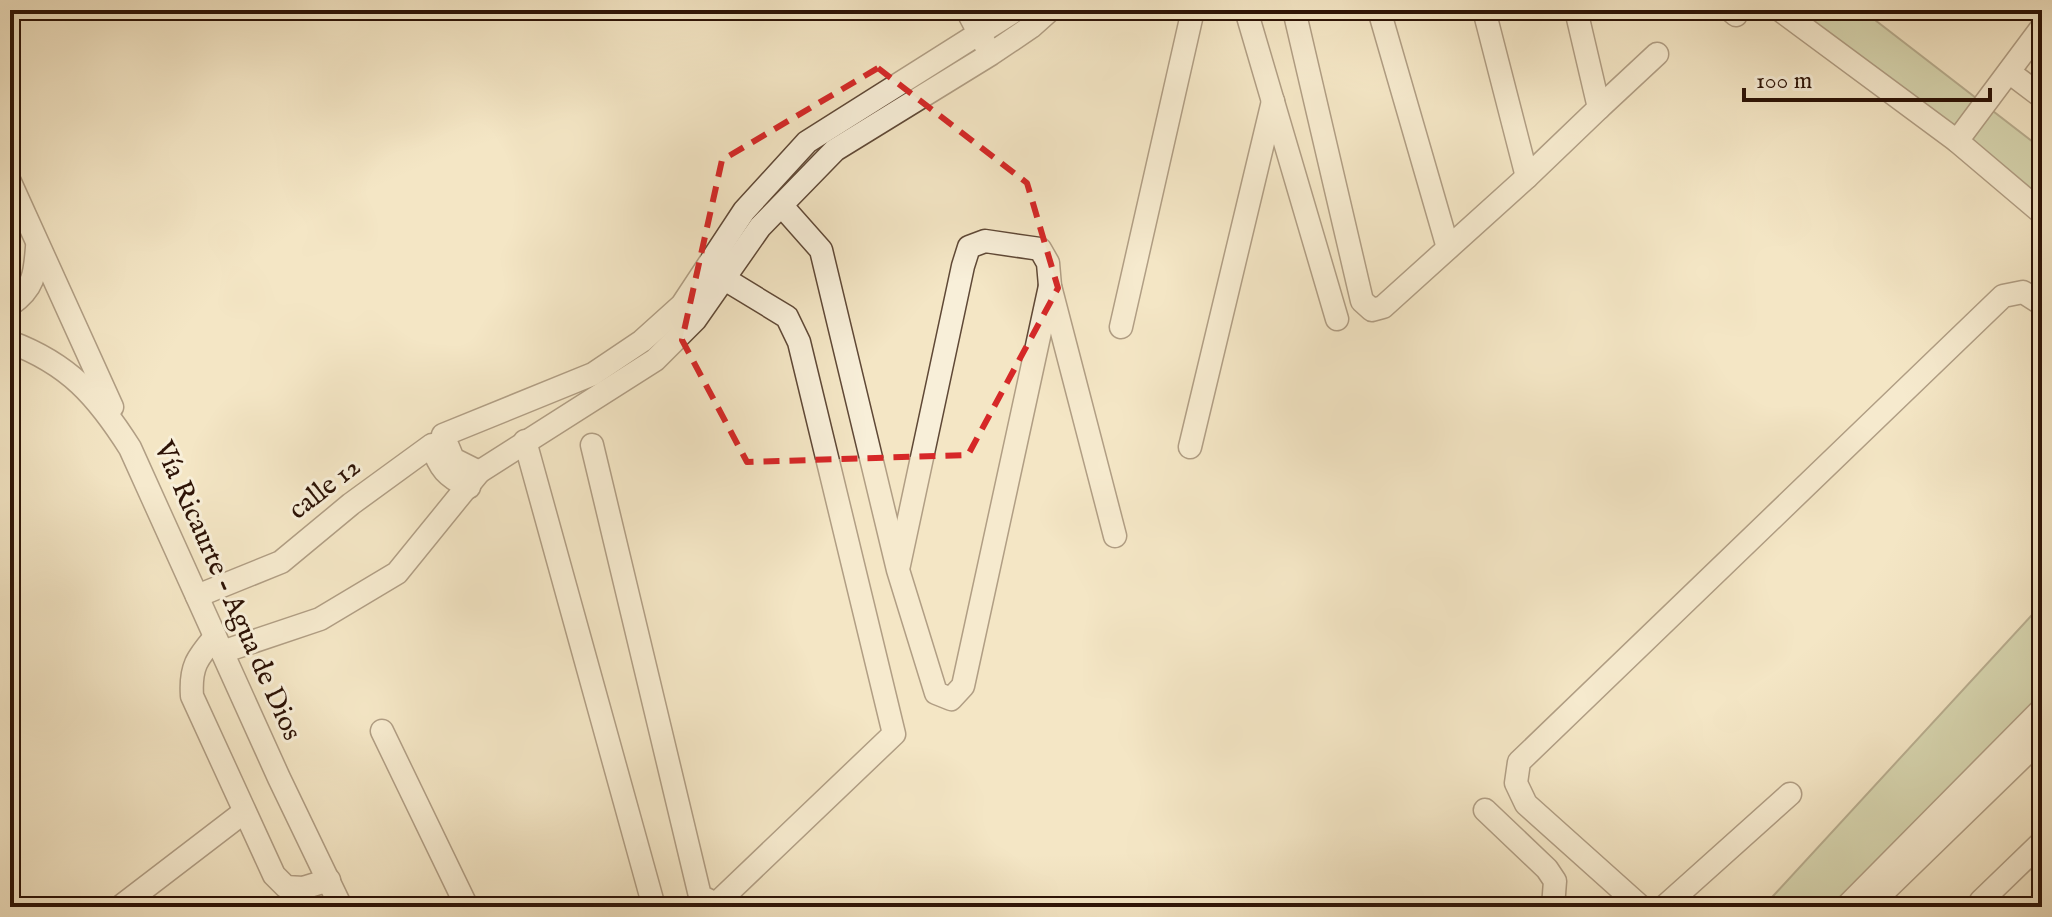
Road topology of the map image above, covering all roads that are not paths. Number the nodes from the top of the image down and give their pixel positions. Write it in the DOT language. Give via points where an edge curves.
graph roads {
  1 [pos="967,10"];
  2 [pos="1016,10"];
  3 [pos="1050,10"];
  4 [pos="1193,10"];
  5 [pos="1246,10"];
  6 [pos="1294,10"];
  7 [pos="1379,10"];
  8 [pos="1484,10"];
  9 [pos="1576,10"];
  10 [pos="1780,10"];
  11 [pos="2042,27"];
  12 [pos="979,34"];
  13 [pos="991,54"];
  14 [pos="1657,54"];
  15 [pos="2009,72"];
  16 [pos="2042,97"];
  17 [pos="1273,101"];
  18 [pos="1599,108"];
  19 [pos="1957,141"];
  20 [pos="1527,177"];
  21 [pos="10,182"];
  22 [pos="782,206"];
  23 [pos="744,211"];
  24 [pos="2042,213"];
  25 [pos="760,227"];
  26 [pos="37,242"];
  27 [pos="1448,248"];
  28 [pos="723,278"];
  29 [pos="1050,286"];
  30 [pos="2042,304"];
  31 [pos="10,305"];
  32 [pos="688,312"];
  33 [pos="1337,319"];
  34 [pos="1121,327"];
  35 [pos="10,342"];
  36 [pos="525,441"];
  37 [pos="592,445"];
  38 [pos="1190,447"];
  39 [pos="130,448"];
  40 [pos="474,480"];
  41 [pos="1115,536"];
  42 [pos="898,570"];
  43 [pos="197,596"];
  44 [pos="218,645"];
  45 [pos="2042,709"];
  46 [pos="382,731"];
  47 [pos="2042,738"];
  48 [pos="1790,794"];
  49 [pos="1485,810"];
  50 [pos="244,812"];
  51 [pos="2042,842"];
  52 [pos="329,880"];
  53 [pos="1981,901"];
  54 [pos="120,907"];
  55 [pos="341,907"];
  56 [pos="467,907"];
  57 [pos="654,907"];
  58 [pos="1553,907"];
  59 [pos="1641,907"];
  60 [pos="1664,907"];
  61 [pos="1846,907"];
  62 [pos="1868,907"];
  1 -- 12 [label="street"];
  2 -- 12 [label="street"];
  3 -- 13 [label="street"];
  4 -- 34 [label="street"];
  5 -- 17 [label="street"];
  6 -- 27 [label="street" via="1362,301 1372,310 1383,307"];
  7 -- 27 [label="street"];
  8 -- 20 [label="street"];
  9 -- 18 [label="street"];
  10 -- 19 [label="street"];
  11 -- 15 [label="street"];
  12 -- 13 [label="street"];
  12 -- 23 [label="street" via="807,142"];
  13 -- 22 [label="street" via="835,150"];
  14 -- 18 [label="street"];
  15 -- 16 [label="street"];
  15 -- 19 [label="street"];
  17 -- 33 [label="street"];
  17 -- 38 [label="street"];
  18 -- 20 [label="street"];
  19 -- 24 [label="street"];
  20 -- 27 [label="street"];
  21 -- 26 [label="street"];
  22 -- 25 [label="street"];
  22 -- 42 [label="street" via="821,250"];
  23 -- 25 [label="street"];
  23 -- 32 [label="street"];
  25 -- 28 [label="street"];
  26 -- 31 [label="street" via="35,273 25,294"];
  26 -- 39 [label="street"];
  28 -- 32 [label="street"];
  28 -- 37 [label="street" via="787,317 799,342 894,734 716,904 700,896"];
  29 -- 41 [label="street"];
  29 -- 42 [label="street" via="1048,263 1040,249 985,241 969,247"];
  29 -- 42 [label="street" via="963,686 951,699 936,693"];
  30 -- 59 [label="street" via="2023,292 2003,296 1519,762 1516,783 1526,804"];
  32 -- 36 [label="street" via="655,360"];
  32 -- 40 [label="street" via="593,374 443,435 453,459"];
  35 -- 39 [label="street, Vía Ricaurte - Agua de Dios" via="72,375 100,403"];
  36 -- 40 [label="street"];
  36 -- 57 [label="street"];
  39 -- 43 [label="street, Vía Ricaurte - Agua de Dios"];
  40 -- 43 [label="street, calle 12" via="456,481 438,465 432,445 281,562"];
  40 -- 44 [label="street" via="397,573 320,619"];
  43 -- 44 [label="street, Vía Ricaurte - Agua de Dios"];
  44 -- 50 [label="street" via="199,656 191,675 192,696"];
  44 -- 52 [label="street, Vía Ricaurte - Agua de Dios"];
  45 -- 61 [label="street"];
  46 -- 56 [label="street"];
  47 -- 62 [label="street"];
  48 -- 60 [label="street"];
  49 -- 58 [label="street" via="1547,869 1555,881"];
  50 -- 52 [label="street" via="274,875 286,887"];
  50 -- 54 [label="street"];
  51 -- 53 [label="street"];
  52 -- 55 [label="street, Vía Ricaurte - Agua de Dios"];
}
